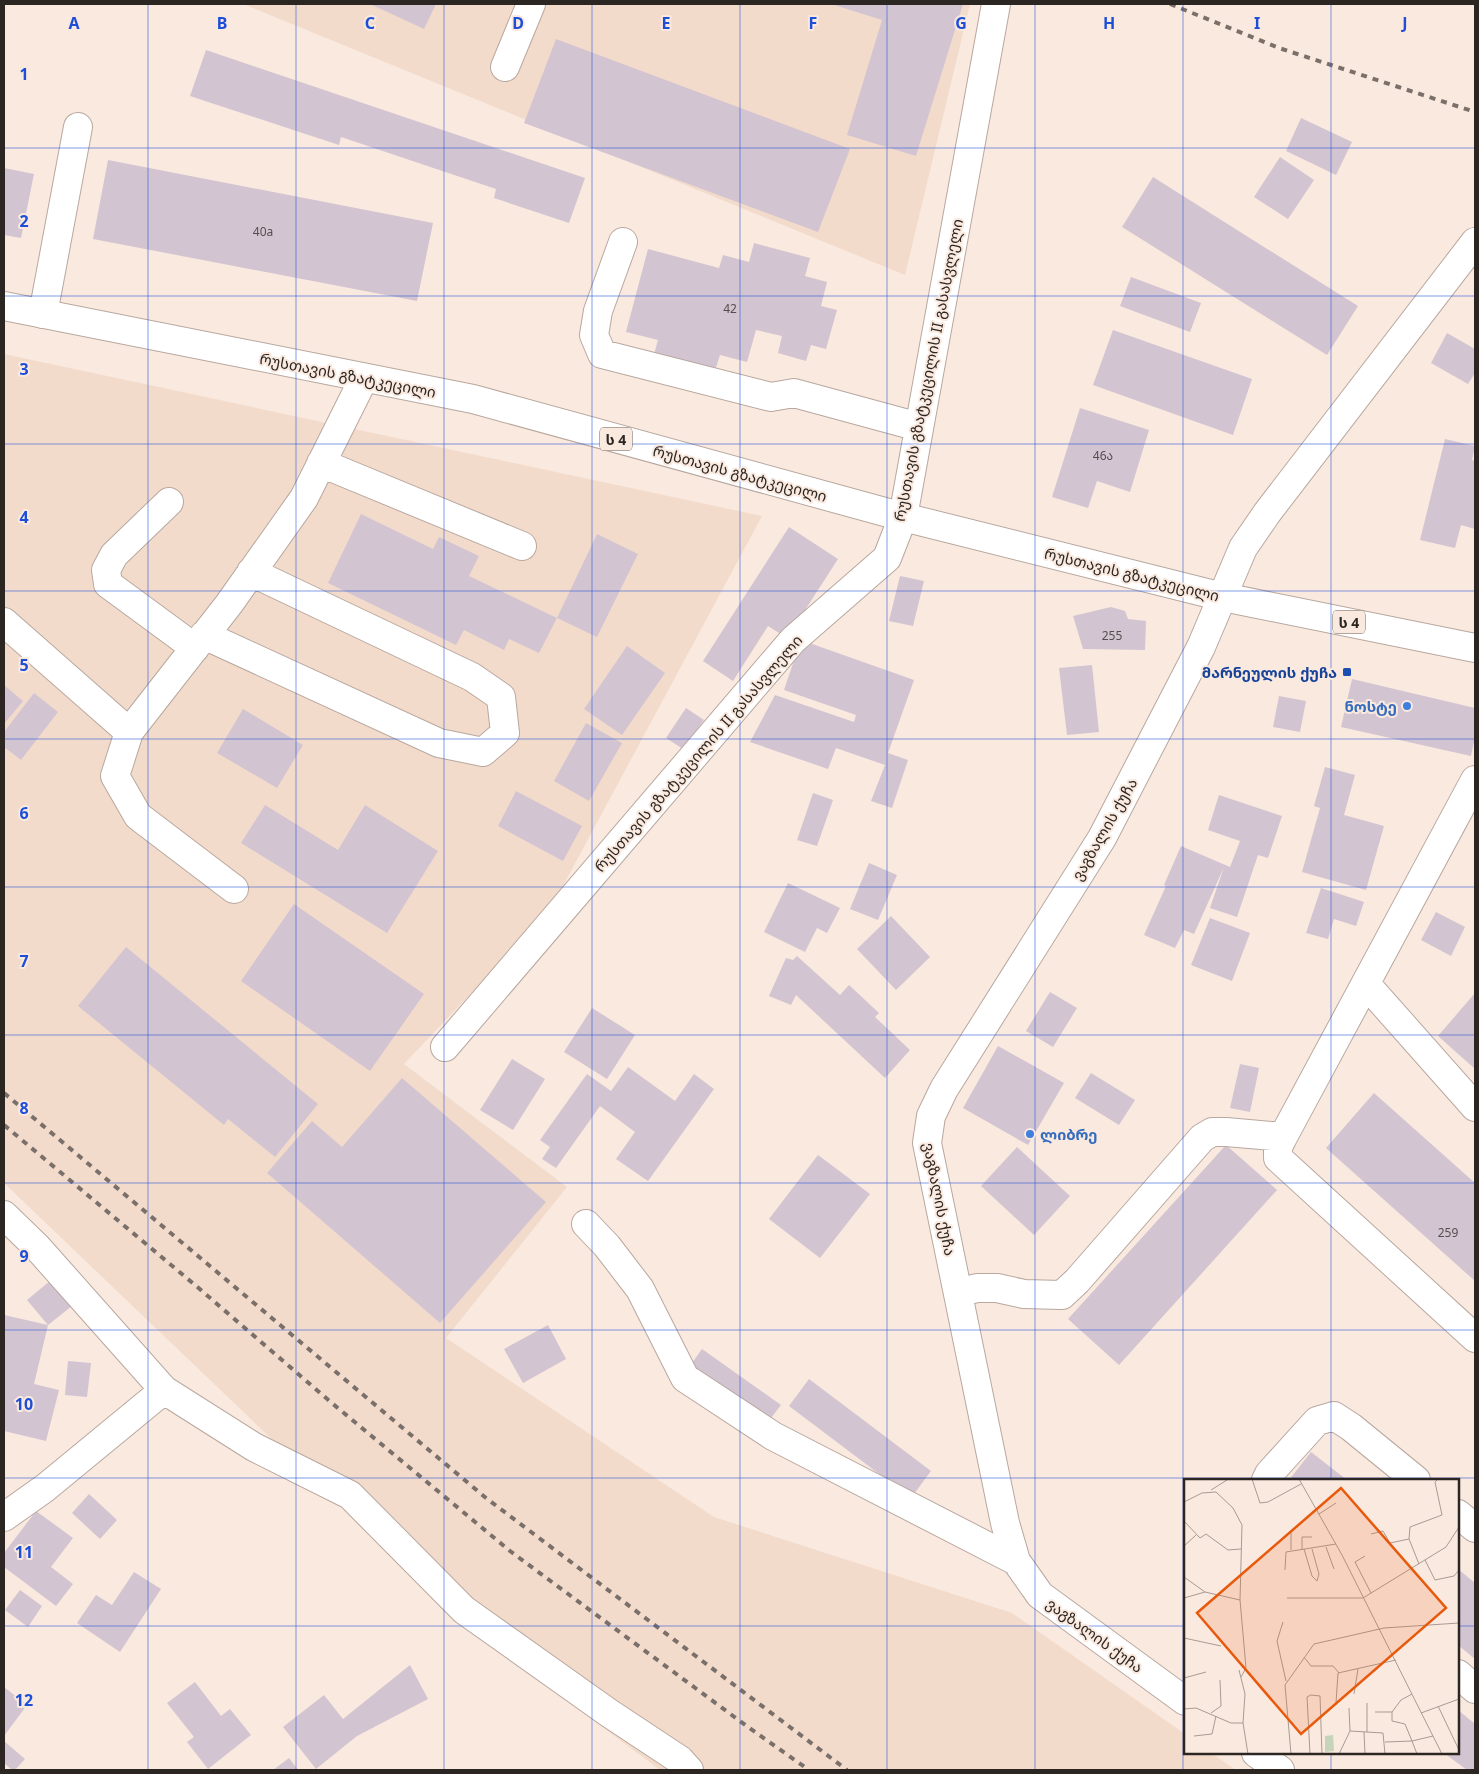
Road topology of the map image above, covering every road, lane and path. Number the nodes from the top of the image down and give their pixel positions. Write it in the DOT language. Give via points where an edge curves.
graph roads {
  1 [pos="532,4"];
  2 [pos="996,4"];
  3 [pos="505,66"];
  4 [pos="78,128"];
  5 [pos="623,242"];
  6 [pos="1475,242"];
  7 [pos="4,306"];
  8 [pos="43,314"];
  9 [pos="364,378"];
  10 [pos="919,427"];
  11 [pos="321,462"];
  12 [pos="169,502"];
  13 [pos="902,517"];
  14 [pos="522,546"];
  15 [pos="251,572"];
  16 [pos="1223,596"];
  17 [pos="4,622"];
  18 [pos="200,642"];
  19 [pos="1475,648"];
  20 [pos="129,732"];
  21 [pos="1475,780"];
  22 [pos="234,889"];
  23 [pos="1366,984"];
  24 [pos="445,1046"];
  25 [pos="1475,1107"];
  26 [pos="1283,1137"];
  27 [pos="4,1215"];
  28 [pos="586,1224"];
  29 [pos="958,1293"];
  30 [pos="1475,1338"];
  31 [pos="164,1390"];
  32 [pos="1266,1479"];
  33 [pos="1415,1479"];
  34 [pos="1459,1515"];
  35 [pos="4,1517"];
  36 [pos="1475,1528"];
  37 [pos="1016,1562"];
  38 [pos="1459,1675"];
  39 [pos="1475,1689"];
  40 [pos="1184,1700"];
  41 [pos="1257,1754"];
  42 [pos="689,1770"];
  43 [pos="1280,1770"];
  1 -- 3 [label="main road"];
  2 -- 10 [label="main road, რუსთავის გზატკეცილის II გასასვლელი"];
  4 -- 8 [label="main road"];
  5 -- 10 [label="main road" via="598,311 594,335 602,354 771,398 794,393"];
  6 -- 16 [label="main road" via="1267,513 1244,548"];
  7 -- 8 [label="main road, რუსთავის გზატკეცილი / ს 4"];
  8 -- 9 [label="main road, რუსთავის გზატკეცილი / ს 4"];
  9 -- 11 [label="main road"];
  9 -- 13 [label="main road, რუსთავის გზატკეცილი / ს 4" via="473,400"];
  10 -- 13 [label="main road, რუსთავის გზატკეცილის II გასასვლელი"];
  11 -- 14 [label="main road"];
  11 -- 15 [label="main road" via="304,498"];
  12 -- 18 [label="main road" via="114,555 106,570 108,584"];
  13 -- 16 [label="main road, რუსთავის გზატკეცილი / ს 4"];
  13 -- 24 [label="main road, რუსთავის გზატკეცილის II გასასვლელი" via="887,558 793,640"];
  15 -- 18 [label="main road"];
  15 -- 18 [label="main road" via="472,677 501,697 505,733 483,752 439,742"];
  16 -- 19 [label="main road, რუსთავის გზატკეცილი / ს 4"];
  16 -- 29 [label="main road, ვაგზალის ქუჩა" via="1202,647 1102,838 944,1089 931,1116 927,1143"];
  17 -- 20 [label="main road"];
  18 -- 20 [label="main road"];
  20 -- 22 [label="main road" via="114,776 138,816"];
  21 -- 23 [label="main road"];
  23 -- 25 [label="main road"];
  23 -- 26 [label="main road"];
  26 -- 29 [label="main road" via="1212,1132 1202,1138 1062,1295 1024,1294 996,1288"];
  26 -- 30 [label="main road" via="1278,1147 1278,1158"];
  27 -- 31 [label="main road" via="37,1247"];
  28 -- 37 [label="main road" via="640,1289 685,1378 773,1436"];
  29 -- 37 [label="main road, ვაგზალის ქუჩა" via="1005,1523"];
  31 -- 35 [label="main road" via="45,1488"];
  31 -- 42 [label="main road" via="254,1448 350,1495 464,1610 680,1760"];
  32 -- 33 [label="main road" via="1317,1421 1334,1416"];
  34 -- 36 [label="main road"];
  37 -- 40 [label="main road, ვაგზალის ქუჩა" via="1040,1595"];
  38 -- 39 [label="main road"];
  41 -- 43 [label="main road"];
}
